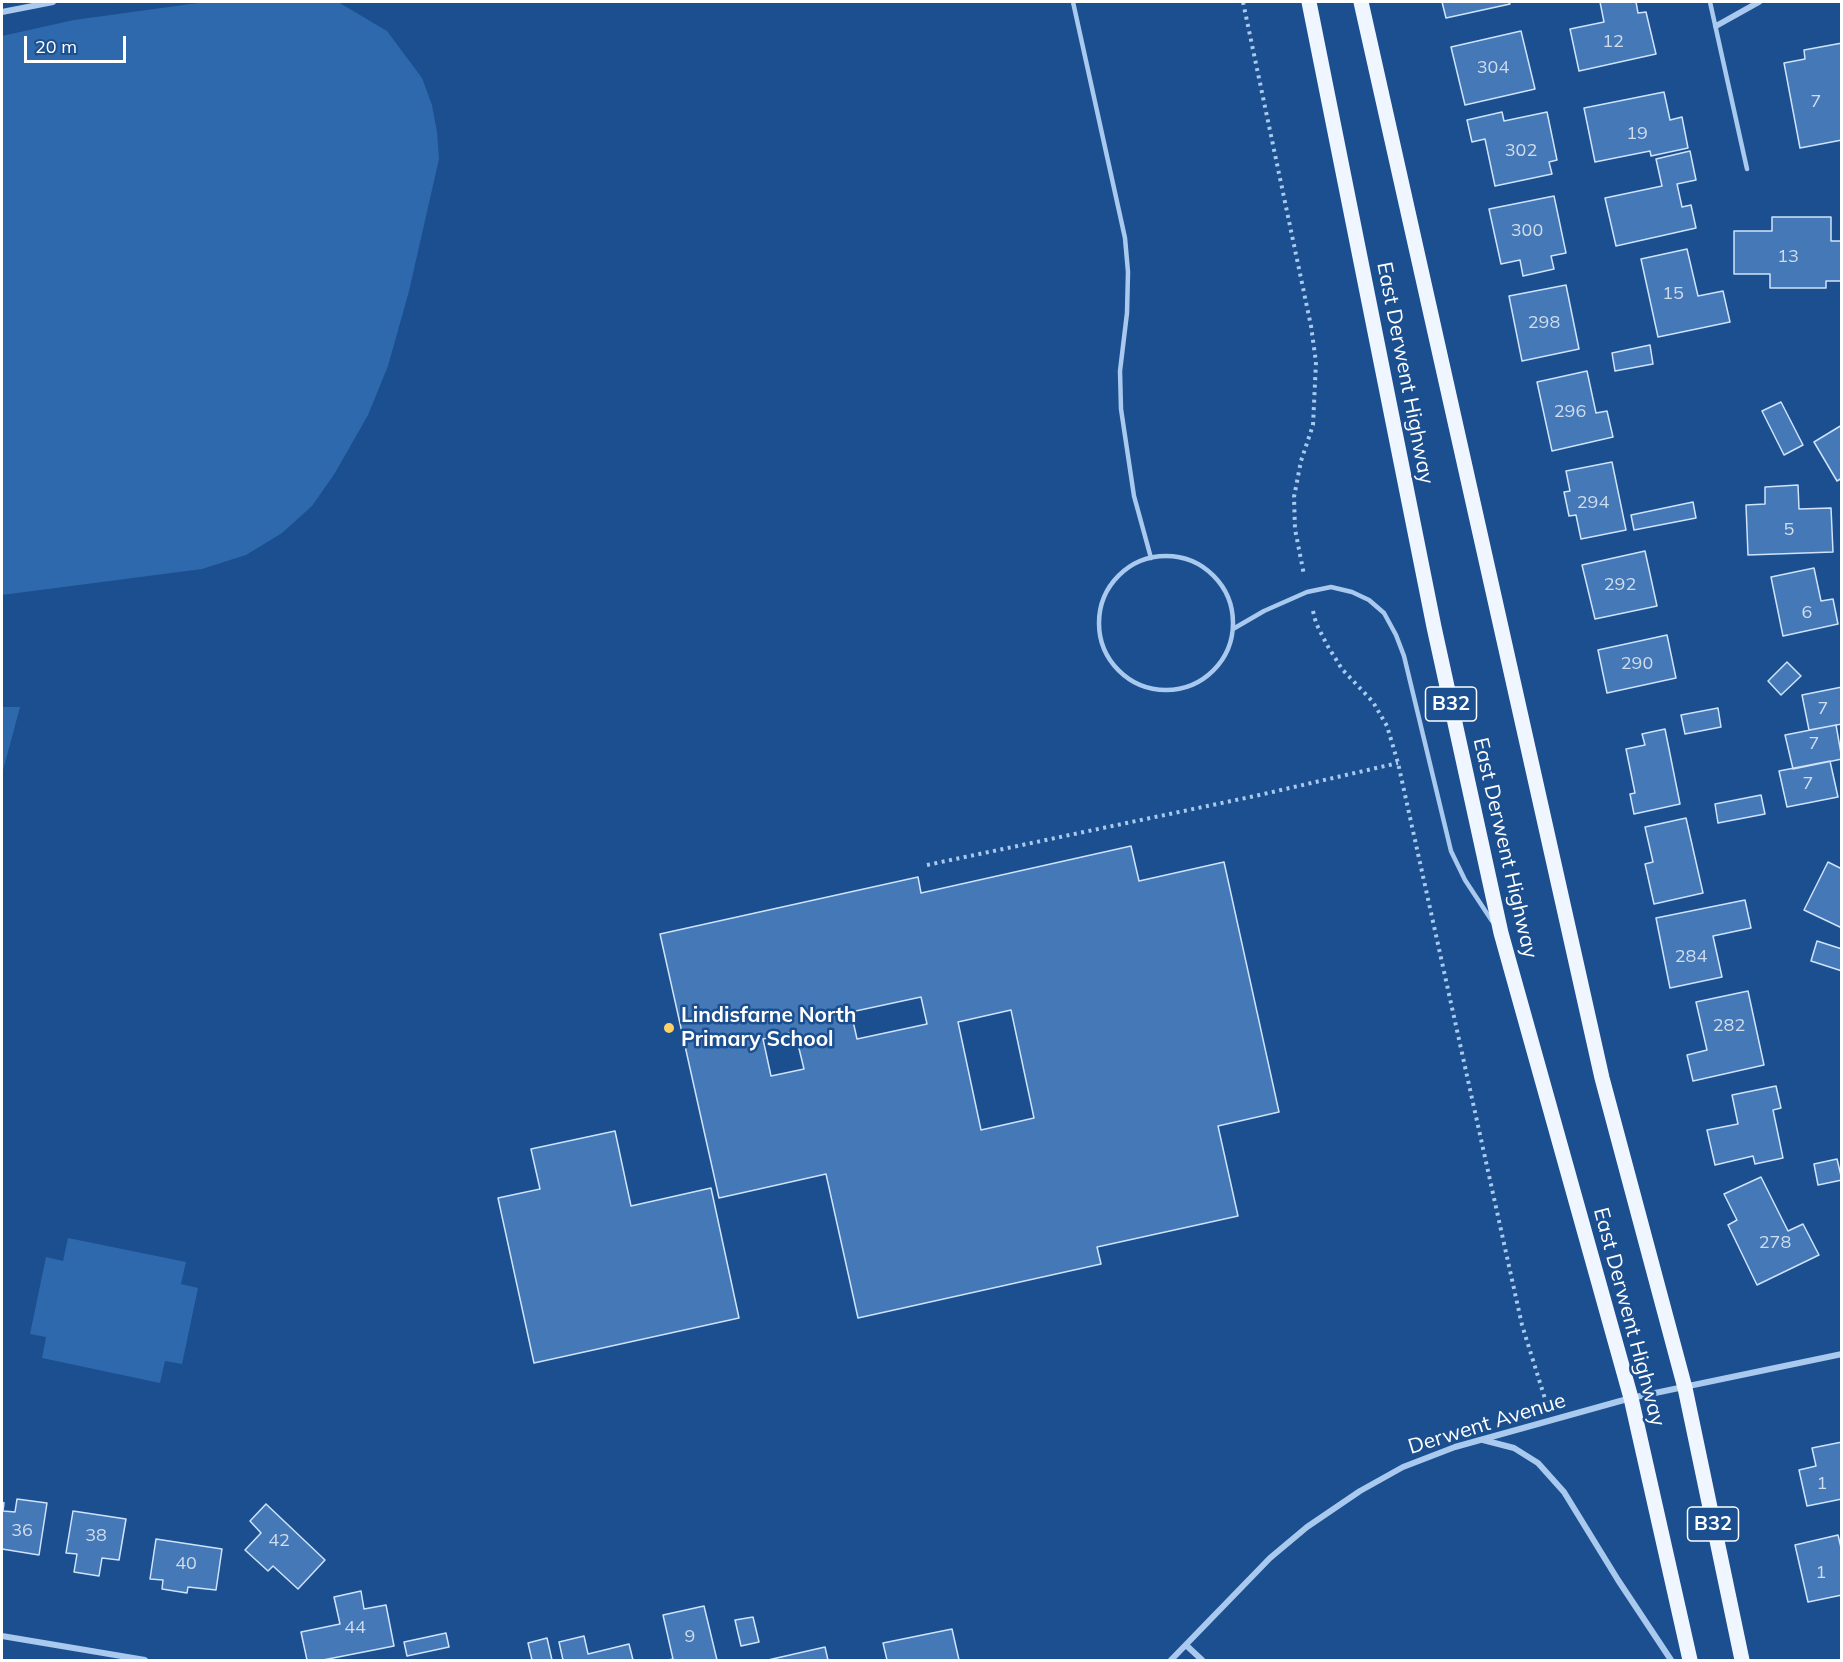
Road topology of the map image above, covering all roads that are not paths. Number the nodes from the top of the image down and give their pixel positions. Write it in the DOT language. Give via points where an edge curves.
graph roads {
  1 [pos="53,2"];
  2 [pos="1073,2"];
  3 [pos="1309,2"];
  4 [pos="1361,2"];
  5 [pos="1710,2"];
  6 [pos="1759,2"];
  7 [pos="3,11"];
  8 [pos="1716,26"];
  9 [pos="1747,169"];
  10 [pos="1151,558"];
  11 [pos="1233,629"];
  12 [pos="1501,933"];
  13 [pos="1842,1354"];
  14 [pos="1685,1388"];
  15 [pos="1631,1398"];
  16 [pos="1481,1440"];
  17 [pos="2,1636"];
  18 [pos="1187,1646"];
  19 [pos="145,1660"];
  20 [pos="1171,1660"];
  21 [pos="1202,1660"];
  22 [pos="1671,1660"];
  23 [pos="1690,1660"];
  24 [pos="1742,1660"];
  1 -- 7 [label="street"];
  2 -- 10 [label="lane" via="1125,238 1128,272 1121,410 1134,496"];
  3 -- 12 [label="main road, East Derwent Highway / B32" via="1434,627"];
  4 -- 14 [label="main road, East Derwent Highway / B32" via="1602,1078"];
  5 -- 8 [label="lane"];
  6 -- 8 [label="street"];
  8 -- 9 [label="lane"];
  10 -- 11 [label="lane" via="1172,556 1192,561 1210,573 1223,588 1232,608"];
  10 -- 11 [label="lane" via="1132,565 1117,577 1100,611 1099,631 1104,649 1128,679 1164,690 1200,681 1212,673 1227,650"];
  11 -- 12 [label="lane" via="1307,592 1331,587 1369,600 1384,613 1404,657 1451,851 1465,880"];
  12 -- 15 [label="main road, East Derwent Highway / B32"];
  13 -- 14 [label="street, Derwent Avenue"];
  14 -- 15 [label="street, Derwent Avenue"];
  14 -- 24 [label="main road, East Derwent Highway / B32"];
  15 -- 16 [label="street, Derwent Avenue"];
  15 -- 23 [label="main road, East Derwent Highway / B32"];
  16 -- 18 [label="street, Derwent Avenue" via="1403,1467 1307,1527 1270,1558"];
  16 -- 22 [label="street" via="1514,1448 1538,1463 1564,1492"];
  17 -- 19 [label="street"];
  18 -- 20 [label="street, Derwent Avenue"];
  18 -- 21 [label="street"];
}
